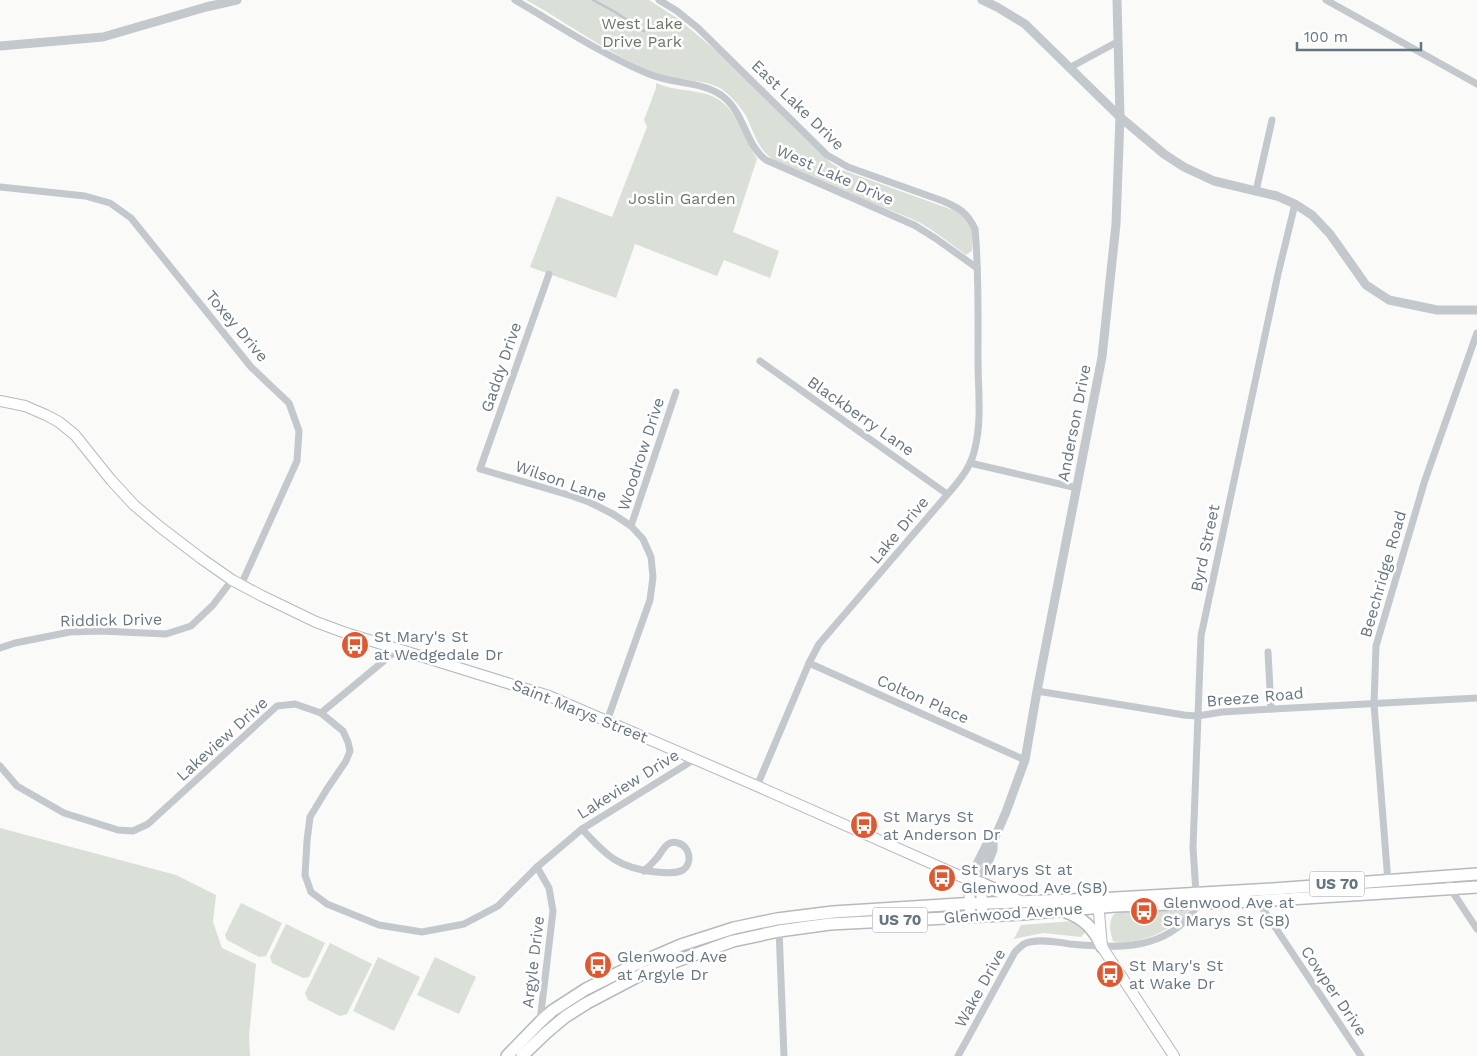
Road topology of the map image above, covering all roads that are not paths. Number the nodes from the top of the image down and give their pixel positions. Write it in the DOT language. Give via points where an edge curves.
graph roads {
  1 [pos="238,0"];
  2 [pos="516,0"];
  3 [pos="659,0"];
  4 [pos="982,0"];
  5 [pos="1117,0"];
  6 [pos="1329,1"];
  7 [pos="1118,42"];
  8 [pos="0,46"];
  9 [pos="1069,68"];
  10 [pos="1477,84"];
  11 [pos="1120,117"];
  12 [pos="1272,120"];
  13 [pos="0,187"];
  14 [pos="1256,191"];
  15 [pos="1295,204"];
  16 [pos="977,268"];
  17 [pos="549,274"];
  18 [pos="1477,310"];
  19 [pos="1477,333"];
  20 [pos="760,361"];
  21 [pos="676,392"];
  22 [pos="0,401"];
  23 [pos="970,463"];
  24 [pos="480,470"];
  25 [pos="1077,488"];
  26 [pos="947,494"];
  27 [pos="632,526"];
  28 [pos="236,582"];
  29 [pos="0,648"];
  30 [pos="397,650"];
  31 [pos="1268,652"];
  32 [pos="809,663"];
  33 [pos="1037,691"];
  34 [pos="1477,698"];
  35 [pos="1374,704"];
  36 [pos="1271,709"];
  37 [pos="321,713"];
  38 [pos="1197,716"];
  39 [pos="607,721"];
  40 [pos="696,759"];
  41 [pos="1025,760"];
  42 [pos="0,766"];
  43 [pos="757,786"];
  44 [pos="582,829"];
  45 [pos="993,842"];
  46 [pos="537,867"];
  47 [pos="644,871"];
  48 [pos="1477,874"];
  49 [pos="1448,876"];
  50 [pos="969,880"];
  51 [pos="1387,880"];
  52 [pos="981,884"];
  53 [pos="1477,886"];
  54 [pos="1450,888"];
  55 [pos="1389,893"];
  56 [pos="1257,896"];
  57 [pos="1196,899"];
  58 [pos="1020,902"];
  59 [pos="982,903"];
  60 [pos="1098,903"];
  61 [pos="970,904"];
  62 [pos="1062,911"];
  63 [pos="982,916"];
  64 [pos="970,917"];
  65 [pos="777,919"];
  66 [pos="1477,929"];
  67 [pos="779,931"];
  68 [pos="1102,947"];
  69 [pos="540,1022"];
  70 [pos="546,1033"];
  71 [pos="506,1056"];
  72 [pos="522,1056"];
  73 [pos="784,1056"];
  74 [pos="958,1056"];
  75 [pos="1174,1056"];
  76 [pos="1361,1056"];
  1 -- 8 [label="street" via="103,37"];
  2 -- 16 [label="street, West Lake Drive" via="642,71 720,94 733,106 761,156 914,225"];
  3 -- 16 [label="street, East Lake Drive" via="698,28 827,155 848,167 942,201 966,214 975,229"];
  4 -- 9 [label="street" via="1025,24"];
  5 -- 7 [label="street, Anderson Drive"];
  6 -- 10 [label="street"];
  7 -- 9 [label="street"];
  7 -- 11 [label="street, Anderson Drive"];
  9 -- 11 [label="street"];
  11 -- 14 [label="street" via="1184,167 1214,181"];
  11 -- 25 [label="street, Anderson Drive" via="1116,224 1102,357"];
  12 -- 14 [label="street"];
  13 -- 28 [label="street, Toxey Drive" via="85,196 110,203 131,218 251,367 289,403 299,431 297,461"];
  14 -- 15 [label="street"];
  15 -- 18 [label="street" via="1312,215 1330,234 1366,285 1389,300 1437,310"];
  15 -- 38 [label="street, Byrd Street" via="1201,636"];
  16 -- 23 [label="street, Lake Drive" via="978,423 976,448"];
  17 -- 24 [label="street, Gaddy Drive"];
  19 -- 35 [label="street, Beechridge Road" via="1425,480 1382,621 1376,646"];
  20 -- 26 [label="street, Blackberry Lane"];
  21 -- 27 [label="street, Woodrow Drive"];
  22 -- 28 [label="main road, Saint Marys Street" via="25,406 59,422 75,435 134,505"];
  23 -- 25 [label="street"];
  23 -- 26 [label="street, Lake Drive"];
  24 -- 27 [label="street, Wilson Lane" via="589,502"];
  25 -- 33 [label="street, Anderson Drive"];
  26 -- 32 [label="street, Lake Drive" via="819,644"];
  27 -- 39 [label="street, Wilson Lane" via="643,539 651,557 653,577 650,600"];
  28 -- 29 [label="street, Riddick Drive" via="191,626 166,634 70,632 15,642"];
  28 -- 30 [label="main road, Saint Marys Street" via="316,622"];
  30 -- 37 [label="street"];
  30 -- 39 [label="main road, Saint Marys Street" via="549,696"];
  31 -- 36 [label="street"];
  32 -- 41 [label="street, Colton Place"];
  32 -- 43 [label="street, Lake Drive"];
  33 -- 38 [label="street, Breeze Road"];
  33 -- 41 [label="street, Anderson Drive"];
  34 -- 35 [label="street, Breeze Road"];
  35 -- 36 [label="street, Breeze Road"];
  35 -- 51 [label="street, Beechridge Road"];
  36 -- 38 [label="street, Breeze Road"];
  37 -- 42 [label="street, Lakeview Drive" via="295,704 277,706 148,824 133,831 118,830 64,812 17,786"];
  37 -- 46 [label="street, Lakeview Drive" via="343,731 350,751 310,817 304,875 311,892 327,904 379,925 422,932 464,924 498,906"];
  38 -- 57 [label="street, Byrd Street" via="1192,848"];
  39 -- 40 [label="main road, Saint Marys Street"];
  40 -- 43 [label="main road, Saint Marys Street"];
  40 -- 44 [label="street, Lakeview Drive"];
  41 -- 45 [label="street, Anderson Drive"];
  43 -- 50 [label="main road, Saint Marys Street"];
  44 -- 46 [label="street, Lakeview Drive"];
  44 -- 47 [label="street" via="603,851 624,866"];
  45 -- 50 [label="street, Anderson Drive" via="986,846"];
  45 -- 52 [label="street, Anderson Drive"];
  46 -- 69 [label="street, Argyle Drive" via="549,888 553,911"];
  47 -- 47 [label="street" via="665,873 684,869 689,856 686,848 677,842 670,843"];
  48 -- 49 [label="main road, Glenwood Avenue / US 70"];
  49 -- 51 [label="main road, Glenwood Avenue / US 70"];
  49 -- 54 [label="street"];
  50 -- 52 [label="main road"];
  50 -- 61 [label="main road"];
  51 -- 55 [label="street, Beechridge Road"];
  51 -- 56 [label="main road, Glenwood Avenue / US 70"];
  52 -- 58 [label="main road"];
  52 -- 59 [label="main road"];
  53 -- 54 [label="main road, Glenwood Avenue / US 70"];
  54 -- 55 [label="main road, Glenwood Avenue / US 70"];
  54 -- 66 [label="street"];
  55 -- 56 [label="main road, Glenwood Avenue / US 70"];
  56 -- 57 [label="main road, Glenwood Avenue / US 70"];
  56 -- 76 [label="street, Cowper Drive"];
  57 -- 60 [label="main road, Glenwood Avenue / US 70" via="1115,906"];
  57 -- 68 [label="street, Wake Drive" via="1195,910 1159,939 1132,946"];
  58 -- 59 [label="main road, Glenwood Avenue / US 70"];
  58 -- 60 [label="main road, Glenwood Avenue / US 70"];
  59 -- 61 [label="main road, Glenwood Avenue / US 70"];
  59 -- 63 [label="main road"];
  60 -- 62 [label="main road, Glenwood Avenue / US 70"];
  60 -- 68 [label="main road"];
  61 -- 64 [label="main road"];
  61 -- 65 [label="main road, Glenwood Avenue / US 70" via="833,912"];
  62 -- 63 [label="main road, Glenwood Avenue / US 70"];
  62 -- 68 [label="main road" via="1084,921 1097,935"];
  63 -- 64 [label="main road, Glenwood Avenue / US 70"];
  64 -- 67 [label="main road, Glenwood Avenue / US 70" via="830,924"];
  65 -- 67 [label="street"];
  65 -- 69 [label="main road, Glenwood Avenue / US 70" via="734,928 681,945 632,966 586,989"];
  67 -- 70 [label="main road, Glenwood Avenue / US 70" via="733,941 646,972 587,1003"];
  67 -- 73 [label="street"];
  68 -- 74 [label="street, Wake Drive" via="1045,941 1025,943 1015,952"];
  68 -- 75 [label="main road"];
  69 -- 70 [label="street, Argyle Drive"];
  69 -- 71 [label="main road, Glenwood Avenue / US 70"];
  70 -- 72 [label="main road, Glenwood Avenue / US 70"];
}
